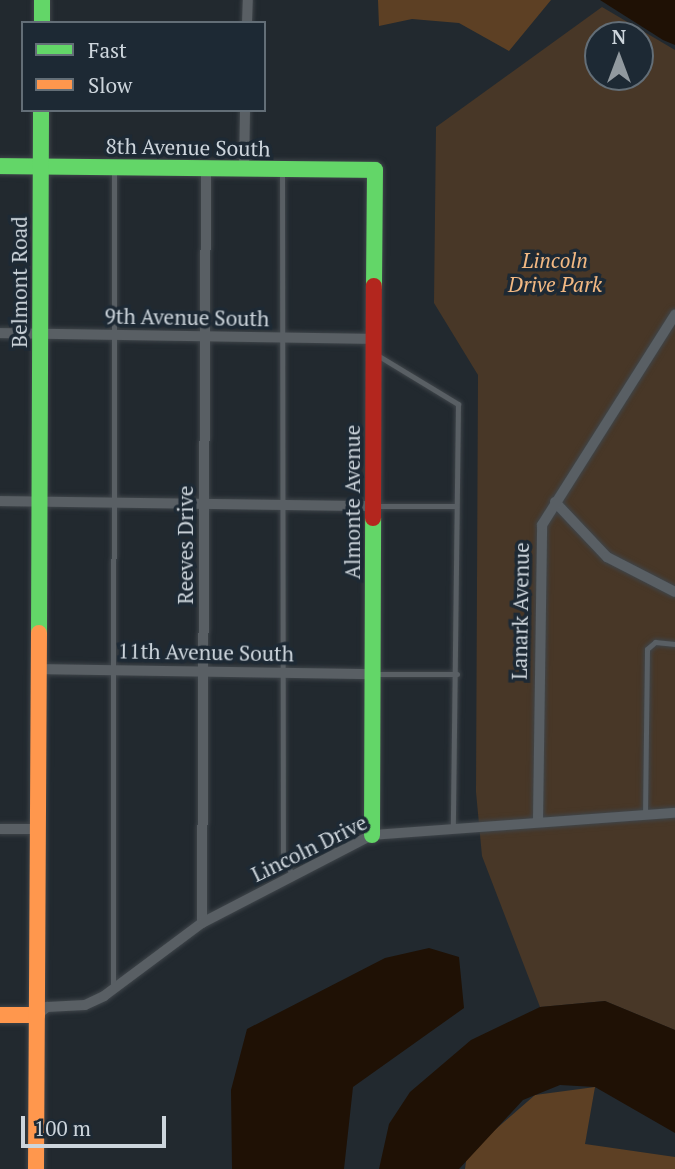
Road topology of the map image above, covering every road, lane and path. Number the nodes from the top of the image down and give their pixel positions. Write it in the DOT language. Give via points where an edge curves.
graph roads {
  1 [pos="42,0"];
  2 [pos="248,0"];
  3 [pos="41,21"];
  4 [pos="247,21"];
  5 [pos="41,112"];
  6 [pos="245,112"];
  7 [pos="0,166"];
  8 [pos="41,166"];
  9 [pos="114,167"];
  10 [pos="206,168"];
  11 [pos="244,169"];
  12 [pos="282,169"];
  13 [pos="375,170"];
  14 [pos="675,315"];
  15 [pos="0,333"];
  16 [pos="39,333"];
  17 [pos="112,334"];
  18 [pos="205,336"];
  19 [pos="282,337"];
  20 [pos="374,346"];
  21 [pos="39,501"];
  22 [pos="0,502"];
  23 [pos="116,502"];
  24 [pos="555,502"];
  25 [pos="204,503"];
  26 [pos="283,504"];
  27 [pos="372,506"];
  28 [pos="456,506"];
  29 [pos="675,592"];
  30 [pos="675,644"];
  31 [pos="38,669"];
  32 [pos="115,670"];
  33 [pos="204,671"];
  34 [pos="284,673"];
  35 [pos="372,674"];
  36 [pos="457,674"];
  37 [pos="675,813"];
  38 [pos="645,815"];
  39 [pos="538,821"];
  40 [pos="453,828"];
  41 [pos="0,829"];
  42 [pos="37,829"];
  43 [pos="372,835"];
  44 [pos="293,877"];
  45 [pos="202,923"];
  46 [pos="113,990"];
  47 [pos="0,1014"];
  48 [pos="37,1016"];
  49 [pos="36,1169"];
  1 -- 3 [label="street"];
  2 -- 4 [label="street"];
  5 -- 8 [label="street, Belmont Road"];
  6 -- 11 [label="street"];
  7 -- 8 [label="street, 8th Avenue South"];
  8 -- 9 [label="street, 8th Avenue South"];
  8 -- 16 [label="street, Belmont Road"];
  9 -- 10 [label="street, 8th Avenue South"];
  9 -- 17 [label="lane"];
  10 -- 11 [label="street, 8th Avenue South"];
  10 -- 18 [label="street, Reeves Drive"];
  11 -- 12 [label="street, 8th Avenue South"];
  12 -- 13 [label="street, 8th Avenue South"];
  12 -- 19 [label="lane"];
  13 -- 20 [label="street, Almonte Avenue"];
  14 -- 24 [label="street, Lanark Avenue"];
  15 -- 16 [label="street, 9th Avenue South"];
  16 -- 17 [label="street, 9th Avenue South"];
  16 -- 21 [label="street, Belmont Road"];
  17 -- 18 [label="street, 9th Avenue South"];
  17 -- 23 [label="lane"];
  18 -- 19 [label="street, 9th Avenue South"];
  18 -- 25 [label="street, Reeves Drive"];
  19 -- 20 [label="street, 9th Avenue South"];
  19 -- 26 [label="lane"];
  20 -- 27 [label="street, Almonte Avenue"];
  20 -- 28 [label="lane" via="458,404"];
  21 -- 22 [label="street"];
  21 -- 23 [label="street"];
  21 -- 31 [label="street, Belmont Road"];
  23 -- 25 [label="street"];
  23 -- 32 [label="lane"];
  24 -- 29 [label="street" via="607,557"];
  24 -- 39 [label="street, Lanark Avenue" via="542,525 538,553"];
  25 -- 26 [label="street"];
  25 -- 33 [label="street, Reeves Drive"];
  26 -- 27 [label="street"];
  26 -- 34 [label="lane"];
  27 -- 28 [label="lane"];
  27 -- 35 [label="street, Almonte Avenue"];
  28 -- 36 [label="lane"];
  30 -- 38 [label="lane" via="656,642 647,649"];
  31 -- 32 [label="street, 11th Avenue South"];
  31 -- 42 [label="street, Belmont Road"];
  32 -- 33 [label="street, 11th Avenue South"];
  32 -- 46 [label="lane"];
  33 -- 34 [label="street, 11th Avenue South"];
  33 -- 45 [label="street, Reeves Drive"];
  34 -- 35 [label="street, 11th Avenue South"];
  34 -- 44 [label="lane" via="283,855"];
  35 -- 36 [label="lane"];
  35 -- 43 [label="street, Almonte Avenue"];
  36 -- 40 [label="lane"];
  37 -- 38 [label="street, Lincoln Drive"];
  38 -- 39 [label="street, Lincoln Drive"];
  39 -- 40 [label="street, Lincoln Drive"];
  40 -- 43 [label="street, Lincoln Drive"];
  41 -- 42 [label="street"];
  42 -- 48 [label="street, Belmont Road"];
  43 -- 44 [label="street, Lincoln Drive"];
  44 -- 45 [label="street, Lincoln Drive"];
  45 -- 46 [label="street, Lincoln Drive"];
  46 -- 48 [label="street, Lincoln Drive" via="85,1005 47,1007"];
  47 -- 48 [label="street"];
  48 -- 49 [label="street, Belmont Road"];
}
